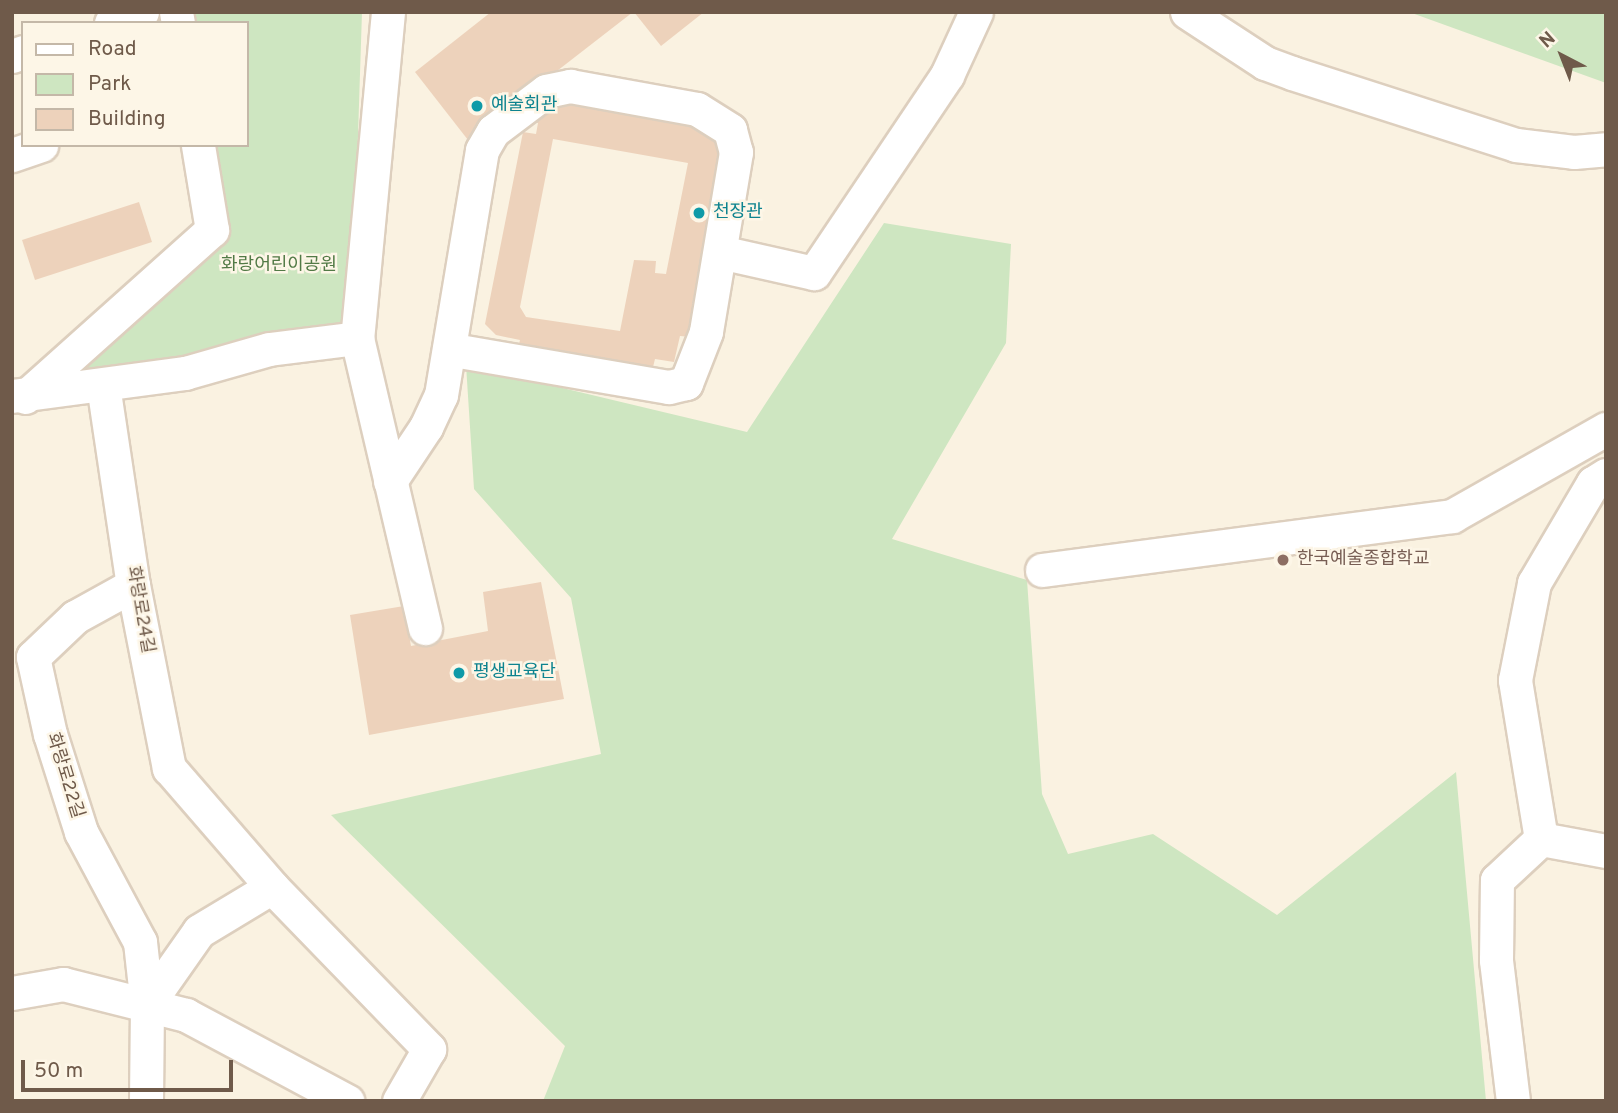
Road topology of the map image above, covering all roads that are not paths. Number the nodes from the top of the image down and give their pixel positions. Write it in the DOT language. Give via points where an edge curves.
graph roads {
  1 [pos="142,12"];
  2 [pos="388,12"];
  3 [pos="976,12"];
  4 [pos="1187,12"];
  5 [pos="117,21"];
  6 [pos="35,147"];
  7 [pos="198,147"];
  8 [pos="1606,149"];
  9 [pos="12,155"];
  10 [pos="720,252"];
  11 [pos="357,338"];
  12 [pos="449,349"];
  13 [pos="103,385"];
  14 [pos="19,397"];
  15 [pos="1606,429"];
  16 [pos="1606,475"];
  17 [pos="390,481"];
  18 [pos="1042,570"];
  19 [pos="133,585"];
  20 [pos="425,628"];
  21 [pos="1541,839"];
  22 [pos="1606,851"];
  23 [pos="272,887"];
  24 [pos="14,986"];
  25 [pos="147,1005"];
  26 [pos="339,1099"];
  27 [pos="146,1101"];
  28 [pos="399,1101"];
  29 [pos="1513,1101"];
  1 -- 5 [label="street"];
  2 -- 11 [label="street"];
  3 -- 10 [label="street" via="947,75 814,272"];
  4 -- 8 [label="street" via="1265,63 1305,78 1516,145 1574,152"];
  6 -- 9 [label="street"];
  7 -- 14 [label="street" via="212,230"];
  10 -- 12 [label="street" via="706,332 691,376 677,387"];
  10 -- 12 [label="street" via="736,152 730,130 696,108 557,86 488,138"];
  11 -- 13 [label="street" via="269,349 185,373"];
  11 -- 17 [label="street"];
  12 -- 17 [label="street" via="434,411"];
  13 -- 14 [label="street"];
  13 -- 19 [label="street, 화랑로24길"];
  15 -- 18 [label="street" via="1452,516"];
  16 -- 21 [label="street" via="1593,483 1534,583 1515,680"];
  17 -- 20 [label="street"];
  19 -- 23 [label="street, 화랑로24길" via="169,768"];
  19 -- 25 [label="street, 화랑로22길" via="75,617 33,657 50,734 81,832 140,942"];
  21 -- 22 [label="street"];
  21 -- 29 [label="street" via="1497,880 1496,960"];
  23 -- 25 [label="street" via="199,931"];
  23 -- 28 [label="street, 화랑로24길" via="429,1049"];
  24 -- 25 [label="street" via="63,984"];
  25 -- 26 [label="street" via="186,1015"];
  25 -- 27 [label="street"];
}
